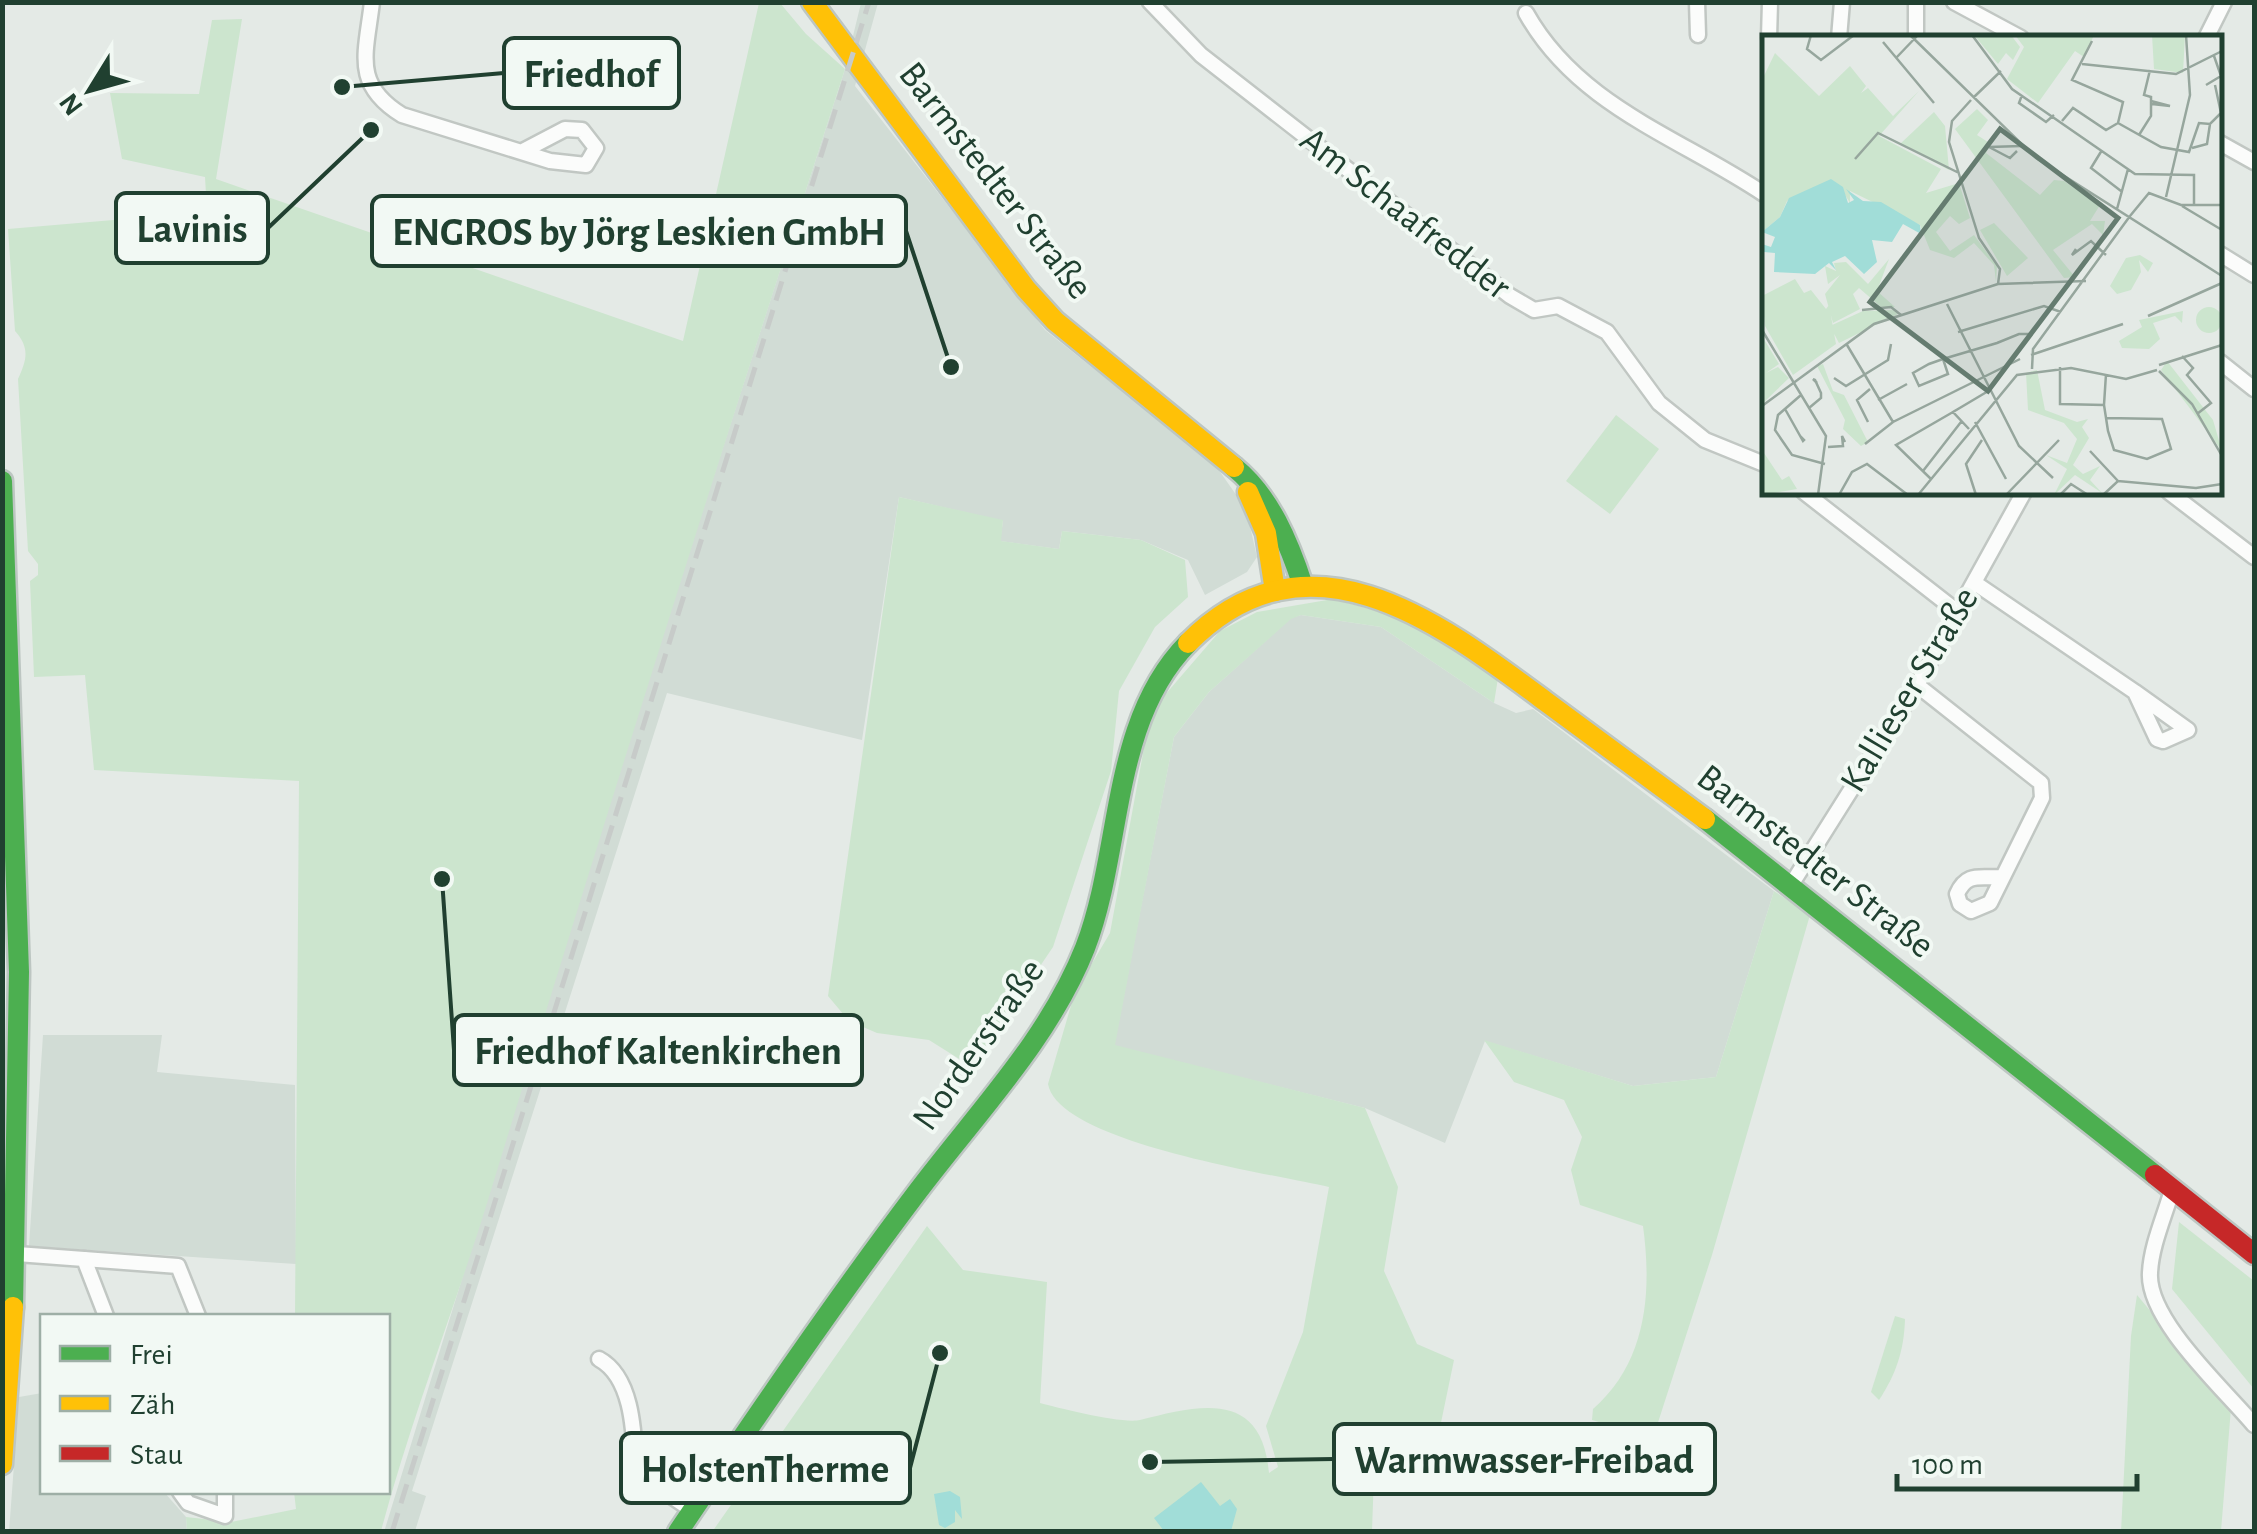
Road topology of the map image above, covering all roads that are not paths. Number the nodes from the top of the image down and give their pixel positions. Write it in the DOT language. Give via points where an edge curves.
graph roads {
  1 [pos="372,2"];
  2 [pos="812,2"];
  3 [pos="1150,2"];
  4 [pos="1696,2"];
  5 [pos="1770,2"];
  6 [pos="1842,2"];
  7 [pos="1916,2"];
  8 [pos="1954,2"];
  9 [pos="2224,2"];
  10 [pos="1526,12"];
  11 [pos="1990,21"];
  12 [pos="1769,35"];
  13 [pos="1839,35"];
  14 [pos="1916,35"];
  15 [pos="1990,35"];
  16 [pos="2016,35"];
  17 [pos="2208,35"];
  18 [pos="1698,36"];
  19 [pos="2222,144"];
  20 [pos="522,151"];
  21 [pos="2254,162"];
  22 [pos="1762,193"];
  23 [pos="2222,255"];
  24 [pos="2254,275"];
  25 [pos="2222,364"];
  26 [pos="2254,388"];
  27 [pos="1231,463"];
  28 [pos="1762,463"];
  29 [pos="2,481"];
  30 [pos="1808,495"];
  31 [pos="2022,495"];
  32 [pos="2172,495"];
  33 [pos="2254,557"];
  34 [pos="1975,584"];
  35 [pos="1303,586"];
  36 [pos="1275,591"];
  37 [pos="1958,613"];
  38 [pos="1917,685"];
  39 [pos="2135,692"];
  40 [pos="11,866"];
  41 [pos="2002,877"];
  42 [pos="1791,885"];
  43 [pos="13,1056"];
  44 [pos="2172,1190"];
  45 [pos="10,1232"];
  46 [pos="17,1254"];
  47 [pos="2254,1254"];
  48 [pos="84,1260"];
  49 [pos="105,1314"];
  50 [pos="197,1314"];
  51 [pos="599,1359"];
  52 [pos="2254,1425"];
  53 [pos="2,1464"];
  54 [pos="182,1494"];
  55 [pos="225,1494"];
  56 [pos="692,1510"];
  57 [pos="678,1532"];
  1 -- 20 [label="street" via="364,73 384,104"];
  2 -- 27 [label="main road, Barmstedter Straße" via="1055,321"];
  3 -- 28 [label="street, Am Schaafredder" via="1201,55 1510,296 1534,310 1558,306 1608,332 1660,403 1706,440"];
  4 -- 18 [label="street"];
  5 -- 12 [label="street"];
  6 -- 13 [label="street"];
  7 -- 14 [label="street"];
  8 -- 11 [label="street"];
  9 -- 17 [label="street"];
  10 -- 22 [label="street" via="1545,48 1596,94"];
  11 -- 15 [label="street"];
  11 -- 16 [label="street"];
  19 -- 21 [label="street"];
  20 -- 20 [label="street" via="565,129 582,130 596,148 586,165 572,166"];
  23 -- 24 [label="street"];
  25 -- 26 [label="street"];
  27 -- 35 [label="main road, Barmstedter Straße" via="1269,506"];
  27 -- 36 [label="main road, Barmstedter Straße" via="1266,533"];
  29 -- 40 [label="main road"];
  30 -- 37 [label="street"];
  31 -- 34 [label="street, Kallieser Straße"];
  32 -- 33 [label="street"];
  34 -- 37 [label="street, Kallieser Straße"];
  34 -- 39 [label="street"];
  35 -- 36 [label="main road, Barmstedter Straße"];
  35 -- 42 [label="main road, Barmstedter Straße" via="1346,588 1418,610"];
  36 -- 56 [label="main road, Norderstraße" via="1206,625 1170,660 1135,732 1103,893 1070,982"];
  37 -- 38 [label="street, Kallieser Straße"];
  38 -- 41 [label="street" via="2042,783 2042,798"];
  38 -- 42 [label="street, Kallieser Straße"];
  40 -- 43 [label="main road"];
  42 -- 44 [label="main road, Barmstedter Straße"];
  43 -- 45 [label="main road"];
  44 -- 47 [label="main road, Barmstedter Straße"];
  44 -- 52 [label="street" via="2150,1274 2155,1298 2167,1323"];
  45 -- 46 [label="main road"];
  46 -- 48 [label="street"];
  46 -- 53 [label="main road"];
  48 -- 49 [label="street"];
  48 -- 50 [label="street" via="178,1266"];
  51 -- 56 [label="street" via="624,1389 636,1472"];
  54 -- 55 [label="street" via="225,1516"];
  56 -- 57 [label="main road, Norderstraße"];
}
